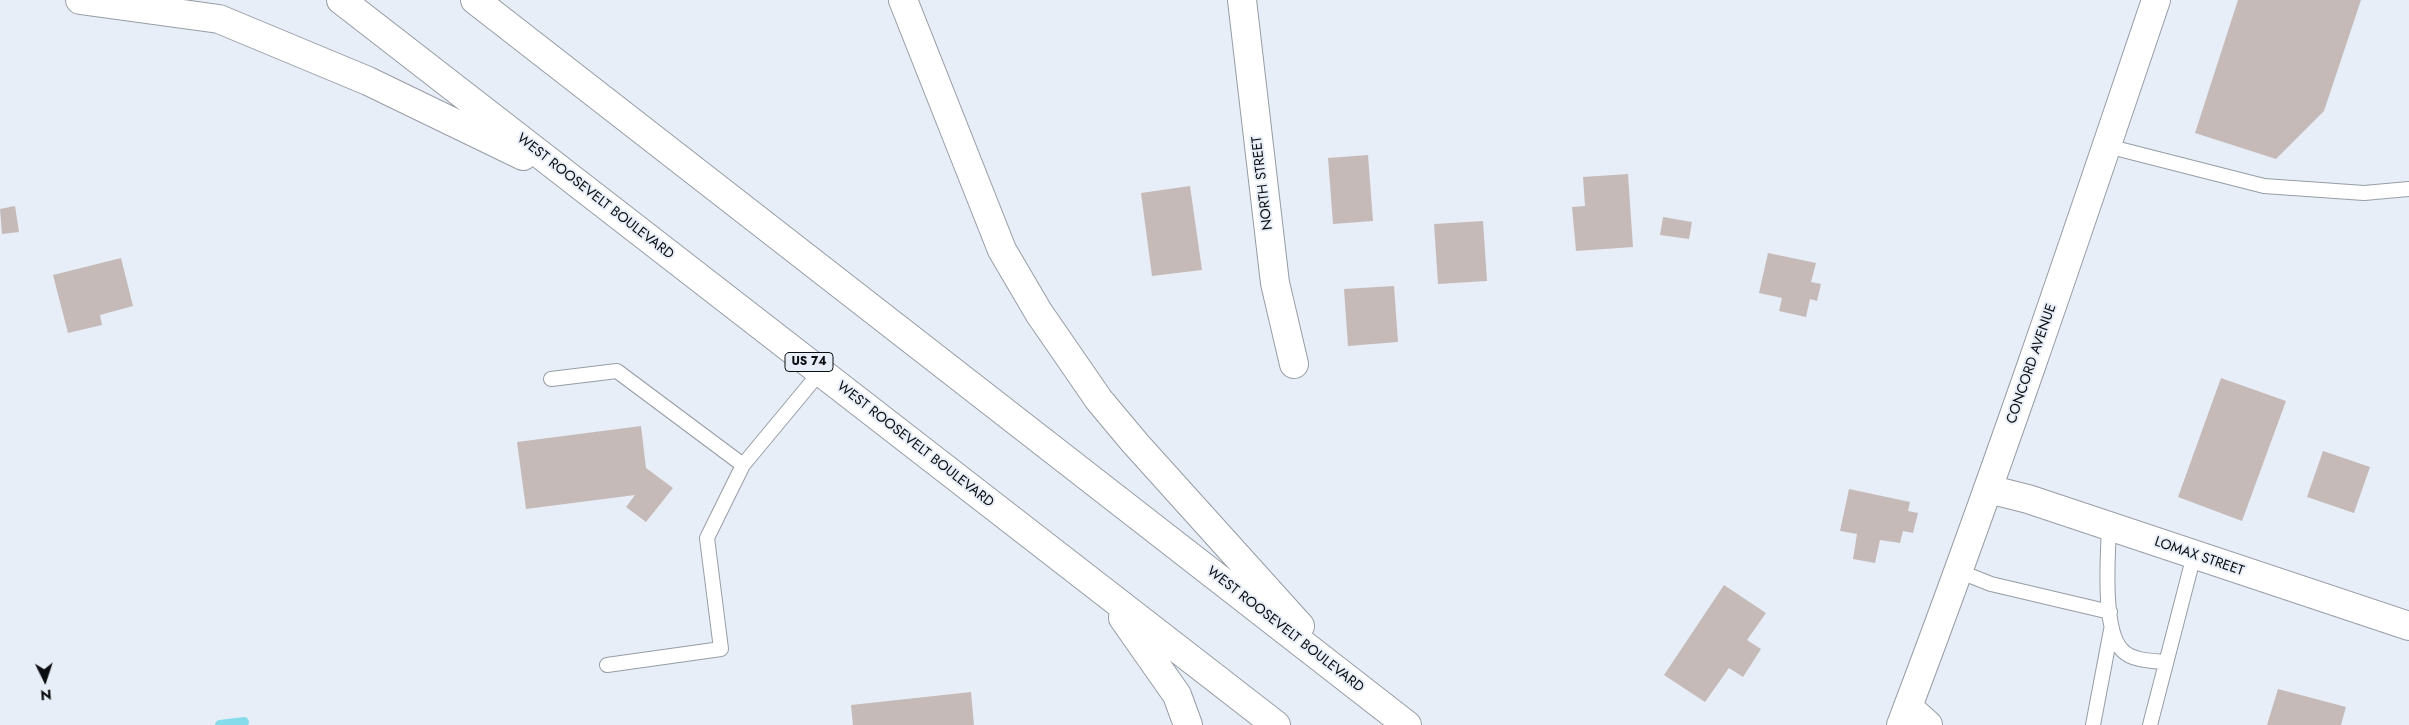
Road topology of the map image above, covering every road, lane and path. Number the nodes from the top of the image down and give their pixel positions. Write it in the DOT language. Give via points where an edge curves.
graph roads {
  1 [pos="80,0"];
  2 [pos="341,0"];
  3 [pos="475,0"];
  4 [pos="903,0"];
  5 [pos="1242,0"];
  6 [pos="2156,0"];
  7 [pos="2107,146"];
  8 [pos="574,181"];
  9 [pos="2409,189"];
  10 [pos="1294,364"];
  11 [pos="821,372"];
  12 [pos="551,379"];
  13 [pos="743,465"];
  14 [pos="1988,489"];
  15 [pos="2109,526"];
  16 [pos="2194,555"];
  17 [pos="1958,571"];
  18 [pos="1108,596"];
  19 [pos="2110,612"];
  20 [pos="2409,626"];
  21 [pos="2111,630"];
  22 [pos="2166,662"];
  23 [pos="608,665"];
  24 [pos="1348,679"];
  25 [pos="1904,716"];
  26 [pos="1188,725"];
  27 [pos="1276,725"];
  28 [pos="1408,725"];
  29 [pos="1928,725"];
  30 [pos="2093,725"];
  31 [pos="2150,725"];
  1 -- 8 [label="main road" via="219,18 368,81"];
  2 -- 8 [label="main road, WEST ROOSEVELT BOULEVARD / US 74"];
  3 -- 24 [label="main road, WEST ROOSEVELT BOULEVARD"];
  4 -- 24 [label="main road" via="1002,250 1039,314 1099,400 1135,443"];
  5 -- 10 [label="main road, NORTH STREET" via="1275,283"];
  6 -- 7 [label="main road, CONCORD AVENUE"];
  7 -- 9 [label="lane" via="2264,186 2364,193"];
  7 -- 14 [label="main road, CONCORD AVENUE"];
  8 -- 11 [label="main road, WEST ROOSEVELT BOULEVARD / US 74"];
  11 -- 13 [label="lane"];
  11 -- 18 [label="main road, WEST ROOSEVELT BOULEVARD / US 74"];
  12 -- 13 [label="lane" via="616,371"];
  13 -- 23 [label="lane" via="707,538 720,649"];
  14 -- 15 [label="main road, LOMAX STREET"];
  14 -- 17 [label="main road, CONCORD AVENUE"];
  15 -- 16 [label="main road, LOMAX STREET"];
  15 -- 19 [label="lane"];
  16 -- 20 [label="main road, LOMAX STREET"];
  16 -- 22 [label="lane"];
  17 -- 19 [label="lane" via="1991,584"];
  17 -- 25 [label="main road, CONCORD AVENUE"];
  18 -- 26 [label="main road" via="1177,695"];
  18 -- 27 [label="main road, WEST ROOSEVELT BOULEVARD / US 74"];
  19 -- 21 [label="lane"];
  21 -- 22 [label="lane" via="2123,651 2144,660"];
  21 -- 30 [label="lane"];
  22 -- 31 [label="lane"];
  24 -- 28 [label="main road, WEST ROOSEVELT BOULEVARD"];
  25 -- 29 [label="main road"];
}
